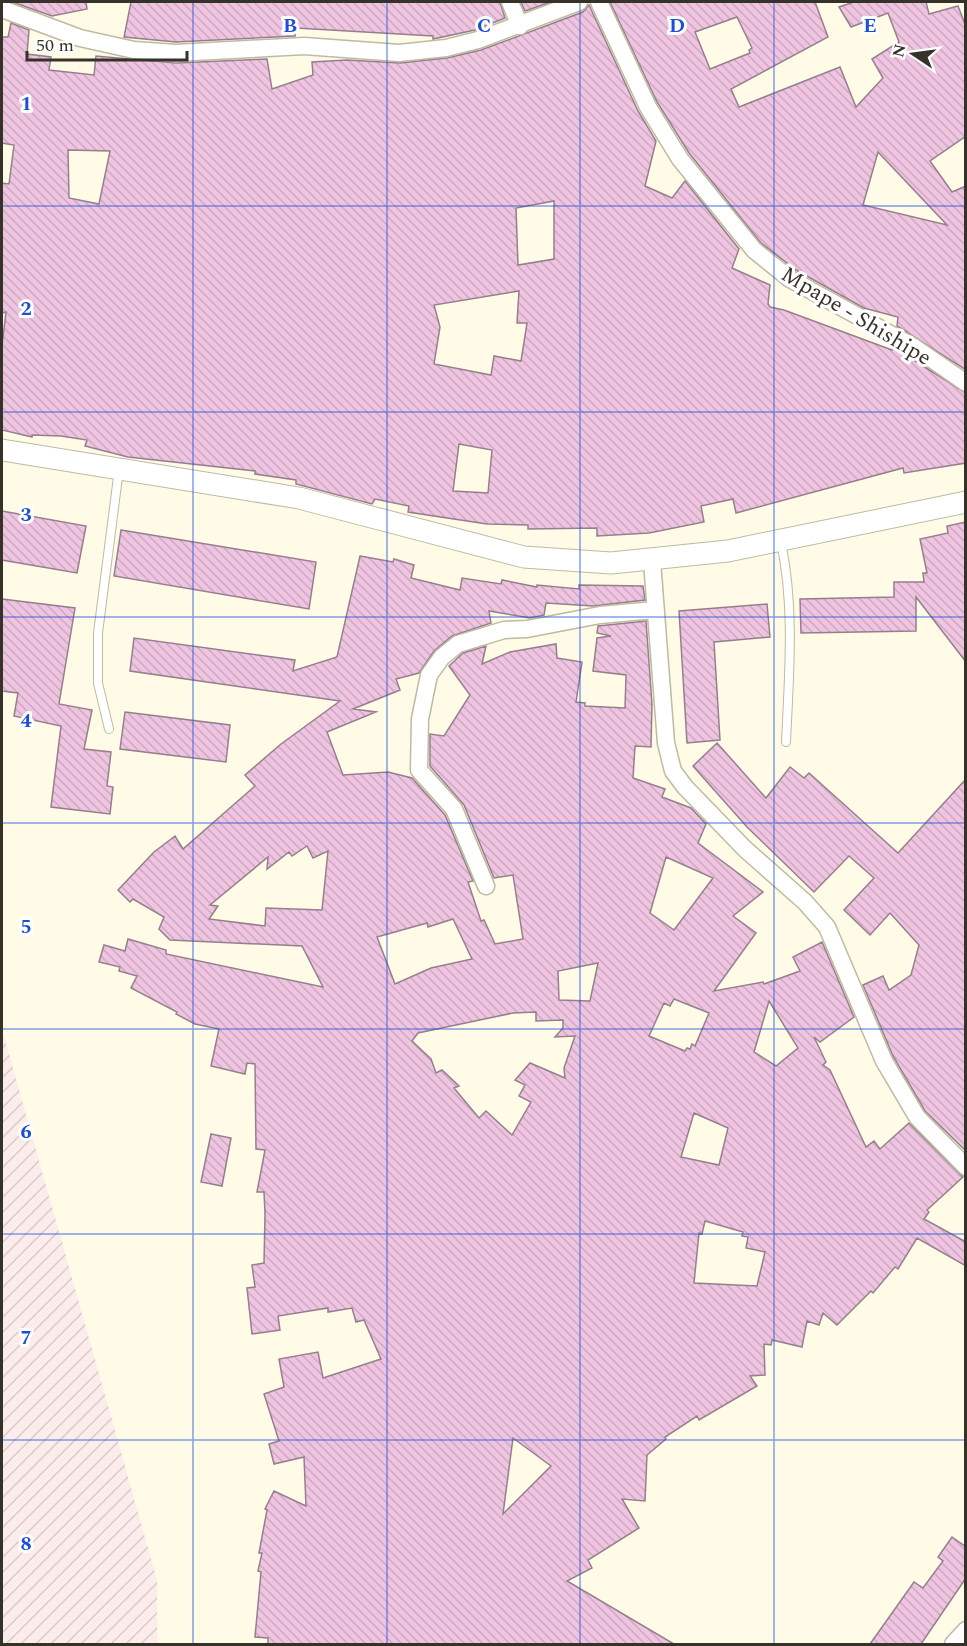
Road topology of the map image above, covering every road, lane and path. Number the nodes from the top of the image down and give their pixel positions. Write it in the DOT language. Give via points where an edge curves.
graph roads {
  1 [pos="510,2"];
  2 [pos="579,2"];
  3 [pos="599,2"];
  4 [pos="2,9"];
  5 [pos="520,26"];
  6 [pos="966,383"];
  7 [pos="2,450"];
  8 [pos="119,469"];
  9 [pos="966,502"];
  10 [pos="782,542"];
  11 [pos="652,561"];
  12 [pos="656,610"];
  13 [pos="110,729"];
  14 [pos="786,742"];
  15 [pos="486,886"];
  16 [pos="966,1167"];
  17 [pos="966,1630"];
  18 [pos="954,1644"];
  1 -- 5 [label="street"];
  2 -- 5 [label="street"];
  3 -- 6 [label="street, Mpape - Shishipe" via="648,107 680,159 754,250 790,279 914,347"];
  4 -- 5 [label="street" via="80,38 134,50 176,53 304,46 409,52 478,40"];
  7 -- 8 [label="street"];
  8 -- 11 [label="street" via="299,498 524,557 611,564"];
  8 -- 13 [label="lane" via="98,633 98,683"];
  9 -- 10 [label="street"];
  10 -- 11 [label="street"];
  10 -- 14 [label="lane" via="789,580"];
  11 -- 12 [label="street"];
  12 -- 15 [label="street" via="600,615 477,637 458,644 429,675 420,718 419,770 454,809"];
  12 -- 16 [label="street" via="666,743 674,771 745,849 827,927 884,1061 917,1117"];
  17 -- 18 [label="street"];
}
